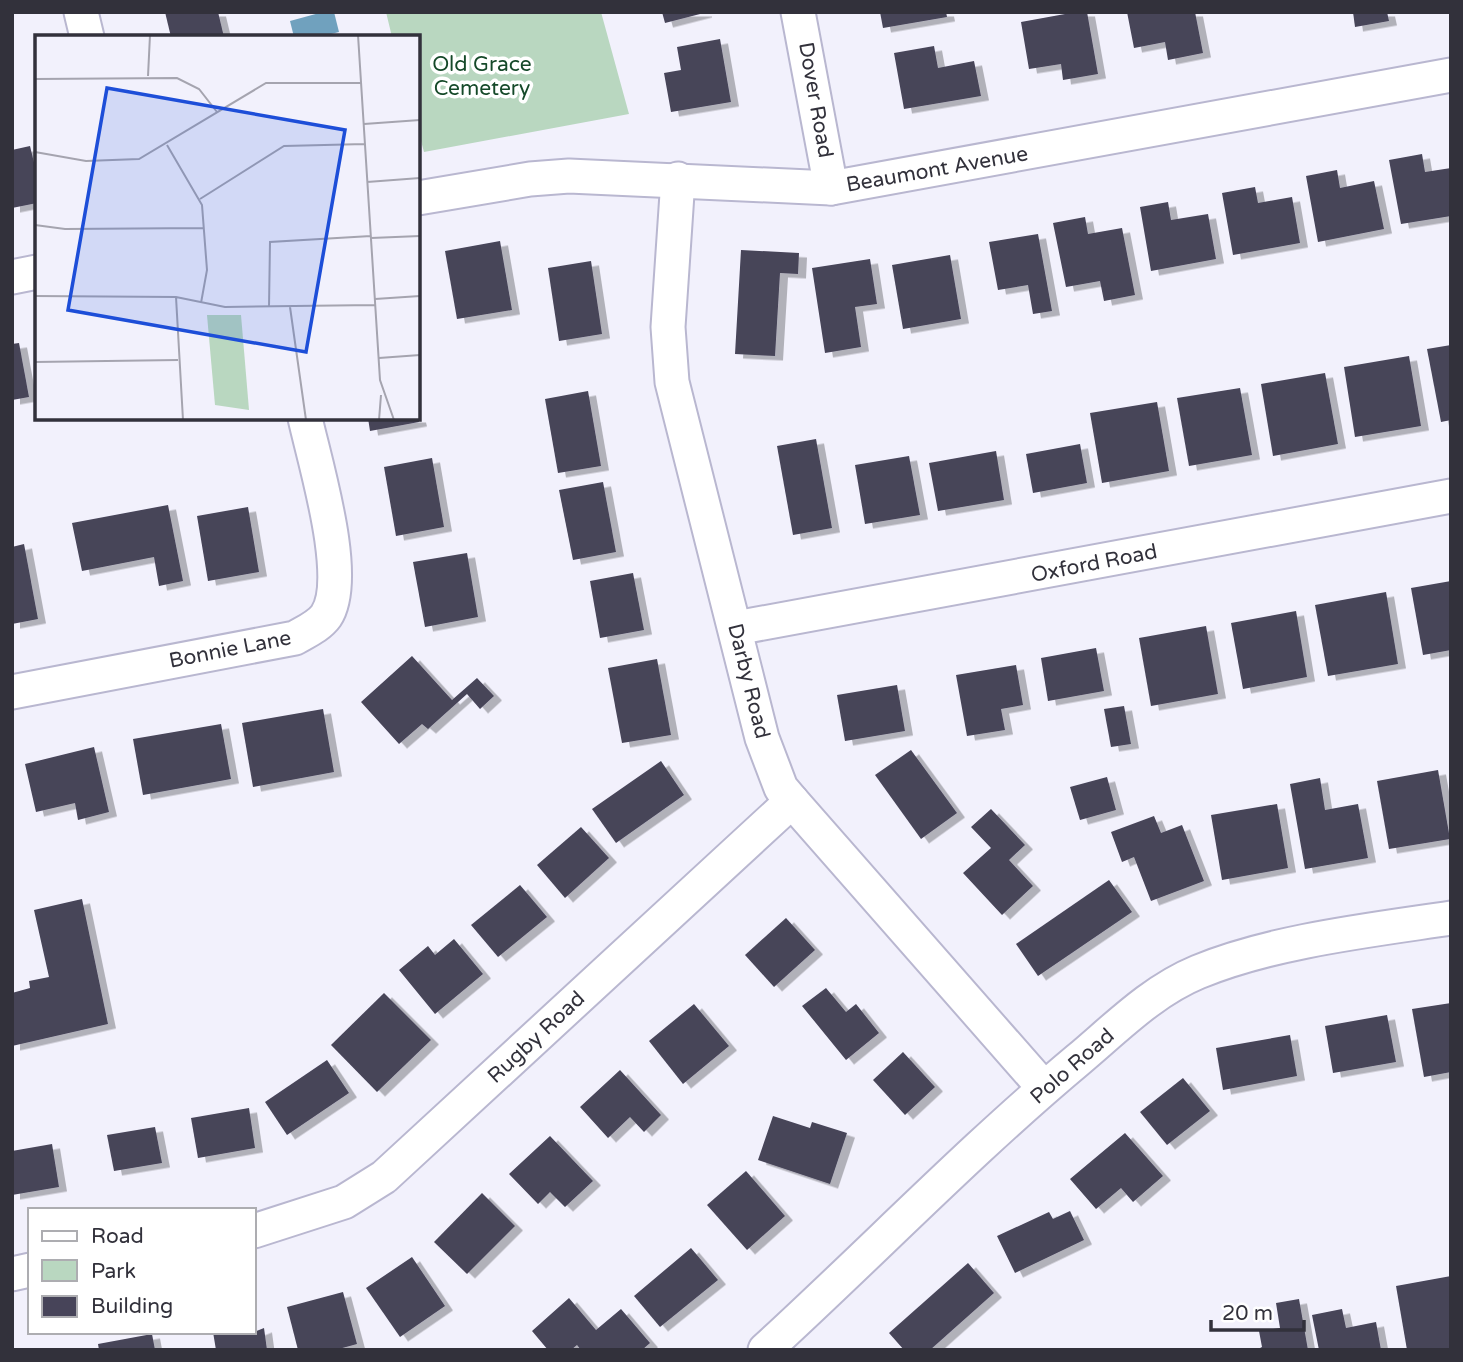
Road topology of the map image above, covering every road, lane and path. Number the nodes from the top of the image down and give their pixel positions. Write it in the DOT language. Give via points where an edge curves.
graph roads {
  1 [pos="81,12"];
  2 [pos="798,12"];
  3 [pos="87,35"];
  4 [pos="1451,75"];
  5 [pos="678,179"];
  6 [pos="831,188"];
  7 [pos="420,198"];
  8 [pos="35,272"];
  9 [pos="12,277"];
  10 [pos="305,420"];
  11 [pos="1451,496"];
  12 [pos="736,628"];
  13 [pos="12,692"];
  14 [pos="792,801"];
  15 [pos="1451,918"];
  16 [pos="1044,1088"];
  17 [pos="256,1230"];
  18 [pos="778,1346"];
  1 -- 3 [label="street"];
  2 -- 6 [label="street, Dover Road"];
  4 -- 6 [label="street, Beaumont Avenue"];
  5 -- 6 [label="street, Beaumont Avenue"];
  5 -- 7 [label="street, Beaumont Avenue" via="569,176"];
  5 -- 12 [label="street, Darby Road" via="668,327 672,382"];
  8 -- 9 [label="street"];
  10 -- 13 [label="street, Bonnie Lane" via="336,565 336,593 325,617 295,638"];
  11 -- 12 [label="street, Oxford Road"];
  12 -- 14 [label="street, Darby Road" via="762,738 781,788"];
  14 -- 16 [label="street, Darby Road"];
  14 -- 17 [label="street, Rugby Road" via="384,1177 344,1202"];
  15 -- 16 [label="street, Polo Road" via="1232,959 1196,973 1157,993"];
  16 -- 18 [label="street, Polo Road"];
}
